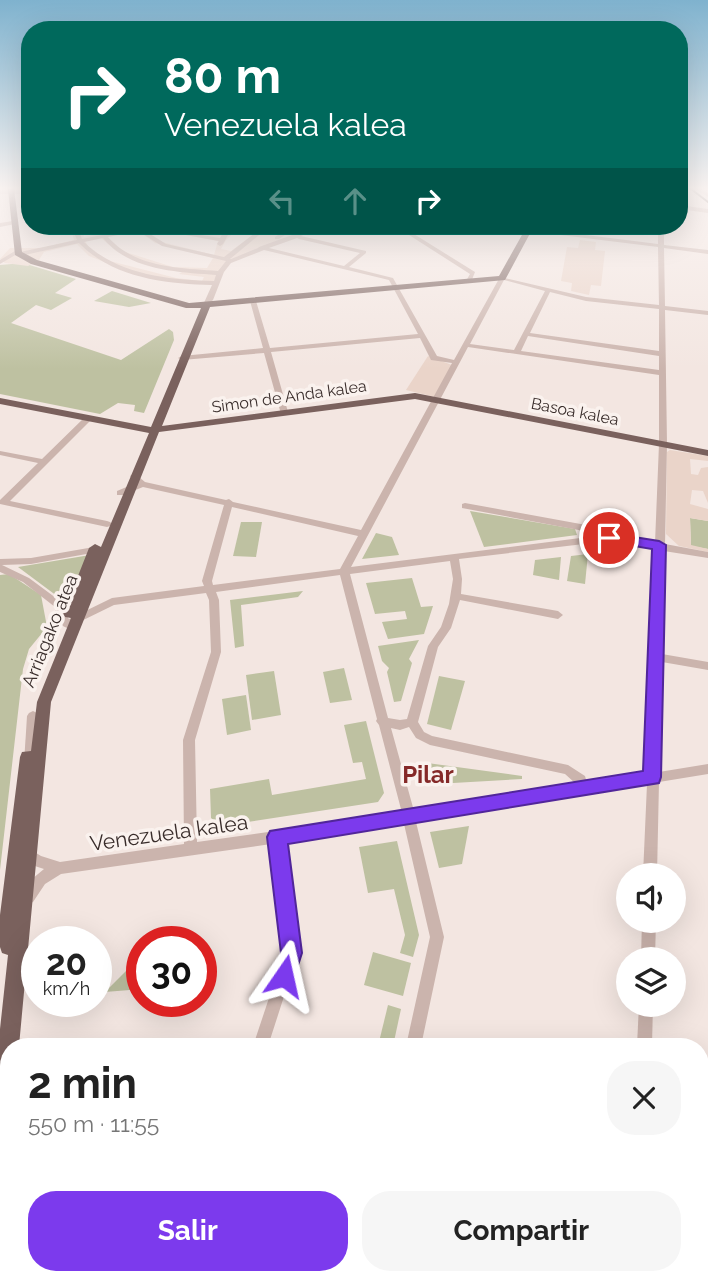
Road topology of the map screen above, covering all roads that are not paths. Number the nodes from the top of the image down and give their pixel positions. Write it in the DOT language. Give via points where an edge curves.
graph roads {
  1 [pos="17,249"];
  2 [pos="39,249"];
  3 [pos="85,249"];
  4 [pos="117,249"];
  5 [pos="181,249"];
  6 [pos="219,249"];
  7 [pos="241,249"];
  8 [pos="259,249"];
  9 [pos="265,249"];
  10 [pos="355,249"];
  11 [pos="435,249"];
  12 [pos="518,249"];
  13 [pos="663,249"];
  14 [pos="685,249"];
  15 [pos="708,252"];
  16 [pos="18,253"];
  17 [pos="216,257"];
  18 [pos="229,260"];
  19 [pos="0,262"];
  20 [pos="346,267"];
  21 [pos="219,273"];
  22 [pos="502,278"];
  23 [pos="469,281"];
  24 [pos="210,283"];
  25 [pos="397,287"];
  26 [pos="548,290"];
  27 [pos="253,301"];
  28 [pos="205,303"];
  29 [pos="663,307"];
  30 [pos="708,313"];
  31 [pos="526,334"];
  32 [pos="422,336"];
  33 [pos="466,345"];
  34 [pos="269,351"];
  35 [pos="516,353"];
  36 [pos="662,354"];
  37 [pos="182,358"];
  38 [pos="456,362"];
  39 [pos="661,373"];
  40 [pos="437,400"];
  41 [pos="0,401"];
  42 [pos="285,412"];
  43 [pos="89,418"];
  44 [pos="149,430"];
  45 [pos="663,444"];
  46 [pos="0,453"];
  47 [pos="708,453"];
  48 [pos="44,462"];
  49 [pos="131,485"];
  50 [pos="229,502"];
  51 [pos="465,506"];
  52 [pos="107,524"];
  53 [pos="364,534"];
  54 [pos="609,538"];
  55 [pos="659,545"];
  56 [pos="97,555"];
  57 [pos="708,555"];
  58 [pos="454,557"];
  59 [pos="0,562"];
  60 [pos="0,568"];
  61 [pos="344,571"];
  62 [pos="210,588"];
  63 [pos="83,592"];
  64 [pos="455,596"];
  65 [pos="112,602"];
  66 [pos="60,606"];
  67 [pos="558,615"];
  68 [pos="72,620"];
  69 [pos="656,657"];
  70 [pos="708,666"];
  71 [pos="33,716"];
  72 [pos="382,721"];
  73 [pos="412,722"];
  74 [pos="708,769"];
  75 [pos="652,777"];
  76 [pos="574,790"];
  77 [pos="409,817"];
  78 [pos="277,837"];
  79 [pos="191,850"];
  80 [pos="27,854"];
  81 [pos="650,863"];
  82 [pos="60,868"];
  83 [pos="20,912"];
  84 [pos="646,1017"];
  85 [pos="0,1029"];
  86 [pos="8,1038"];
  87 [pos="264,1038"];
  88 [pos="416,1038"];
  89 [pos="645,1038"];
  1 -- 16 [label="main road"];
  2 -- 16 [label="street"];
  3 -- 24 [label="street" via="111,264 163,279"];
  4 -- 21 [label="street" via="176,269"];
  5 -- 17 [label="street"];
  6 -- 17 [label="street"];
  7 -- 18 [label="street"];
  8 -- 18 [label="street"];
  9 -- 20 [label="street"];
  10 -- 20 [label="street" via="364,251"];
  11 -- 23 [label="street" via="474,273"];
  12 -- 22 [label="main road"];
  13 -- 29 [label="street"];
  14 -- 15 [label="street"];
  16 -- 19 [label="street"];
  16 -- 28 [label="main road" via="34,262 183,305"];
  17 -- 18 [label="street"];
  18 -- 21 [label="street, Arriagako atea"];
  20 -- 25 [label="street" via="383,275"];
  21 -- 24 [label="street, Arriagako atea"];
  22 -- 23 [label="main road"];
  22 -- 26 [label="street"];
  22 -- 33 [label="street"];
  23 -- 25 [label="main road"];
  24 -- 28 [label="street, Arriagako atea"];
  24 -- 28 [label="street, Arriagako atea"];
  25 -- 27 [label="main road"];
  25 -- 32 [label="street"];
  26 -- 29 [label="street"];
  26 -- 31 [label="street"];
  27 -- 28 [label="main road"];
  27 -- 34 [label="street"];
  28 -- 37 [label="main road, Arriagako atea"];
  28 -- 44 [label="main road, Arriagako atea"];
  29 -- 30 [label="street"];
  29 -- 36 [label="street"];
  31 -- 35 [label="street"];
  31 -- 36 [label="street"];
  32 -- 34 [label="street"];
  32 -- 38 [label="street" via="434,358"];
  33 -- 35 [label="street"];
  33 -- 38 [label="street"];
  34 -- 37 [label="street"];
  34 -- 42 [label="street"];
  35 -- 39 [label="street"];
  36 -- 39 [label="street"];
  37 -- 44 [label="main road, Arriagako atea"];
  38 -- 40 [label="street"];
  39 -- 45 [label="street"];
  40 -- 42 [label="main road, Simon de Anda kalea" via="409,396"];
  40 -- 45 [label="main road, Basoa kalea"];
  40 -- 53 [label="street"];
  41 -- 43 [label="main road, Simon de Anda kalea"];
  42 -- 44 [label="main road, Simon de Anda kalea"];
  43 -- 44 [label="main road, Simon de Anda kalea"];
  43 -- 48 [label="street"];
  44 -- 49 [label="main road, Arriagako atea"];
  44 -- 49 [label="main road, Arriagako atea"];
  45 -- 47 [label="main road, Basoa kalea"];
  45 -- 55 [label="street"];
  46 -- 48 [label="street"];
  48 -- 52 [label="street" via="3,502"];
  49 -- 50 [label="street"];
  49 -- 52 [label="main road, Arriagako atea"];
  49 -- 56 [label="main road, Arriagako atea"];
  50 -- 53 [label="street"];
  50 -- 62 [label="street" via="209,575"];
  51 -- 54 [label="street" via="586,528"];
  52 -- 56 [label="main road, Arriagako atea"];
  53 -- 61 [label="street"];
  54 -- 55 [label="street"];
  54 -- 58 [label="street"];
  55 -- 57 [label="street"];
  55 -- 69 [label="street"];
  56 -- 59 [label="street"];
  56 -- 63 [label="main road, Arriagako atea"];
  58 -- 61 [label="street"];
  58 -- 64 [label="street" via="459,576"];
  60 -- 66 [label="street" via="36,586"];
  61 -- 62 [label="street"];
  61 -- 72 [label="street"];
  62 -- 65 [label="street"];
  62 -- 79 [label="street" via="216,652 191,726"];
  63 -- 65 [label="street"];
  63 -- 66 [label="street, Arriagako atea"];
  63 -- 68 [label="main road, Arriagako atea"];
  64 -- 67 [label="street"];
  64 -- 73 [label="street" via="444,632 433,646"];
  65 -- 68 [label="street"];
  66 -- 68 [label="street, Arriagako atea" via="60,615"];
  68 -- 71 [label="main road, Arriagako atea"];
  68 -- 80 [label="main road, Arriagako atea" via="44,702"];
  69 -- 70 [label="street"];
  69 -- 75 [label="street"];
  71 -- 80 [label="street" via="23,850"];
  71 -- 85 [label="main road, Arriagako atea"];
  72 -- 73 [label="street"];
  72 -- 77 [label="street"];
  73 -- 76 [label="street" via="420,735 430,740 568,770 582,780"];
  74 -- 75 [label="street, Venezuela kalea"];
  75 -- 76 [label="street, Venezuela kalea"];
  75 -- 81 [label="street"];
  76 -- 77 [label="street, Venezuela kalea"];
  77 -- 78 [label="street, Venezuela kalea"];
  77 -- 88 [label="street" via="437,937"];
  78 -- 79 [label="street, Venezuela kalea"];
  78 -- 87 [label="street" via="292,953"];
  79 -- 82 [label="street, Venezuela kalea"];
  80 -- 82 [label="street"];
  80 -- 83 [label="main road, Arriagako atea"];
  82 -- 83 [label="street" via="33,886"];
  83 -- 86 [label="main road, Arriagako atea"];
  84 -- 89 [label="street"];
}
